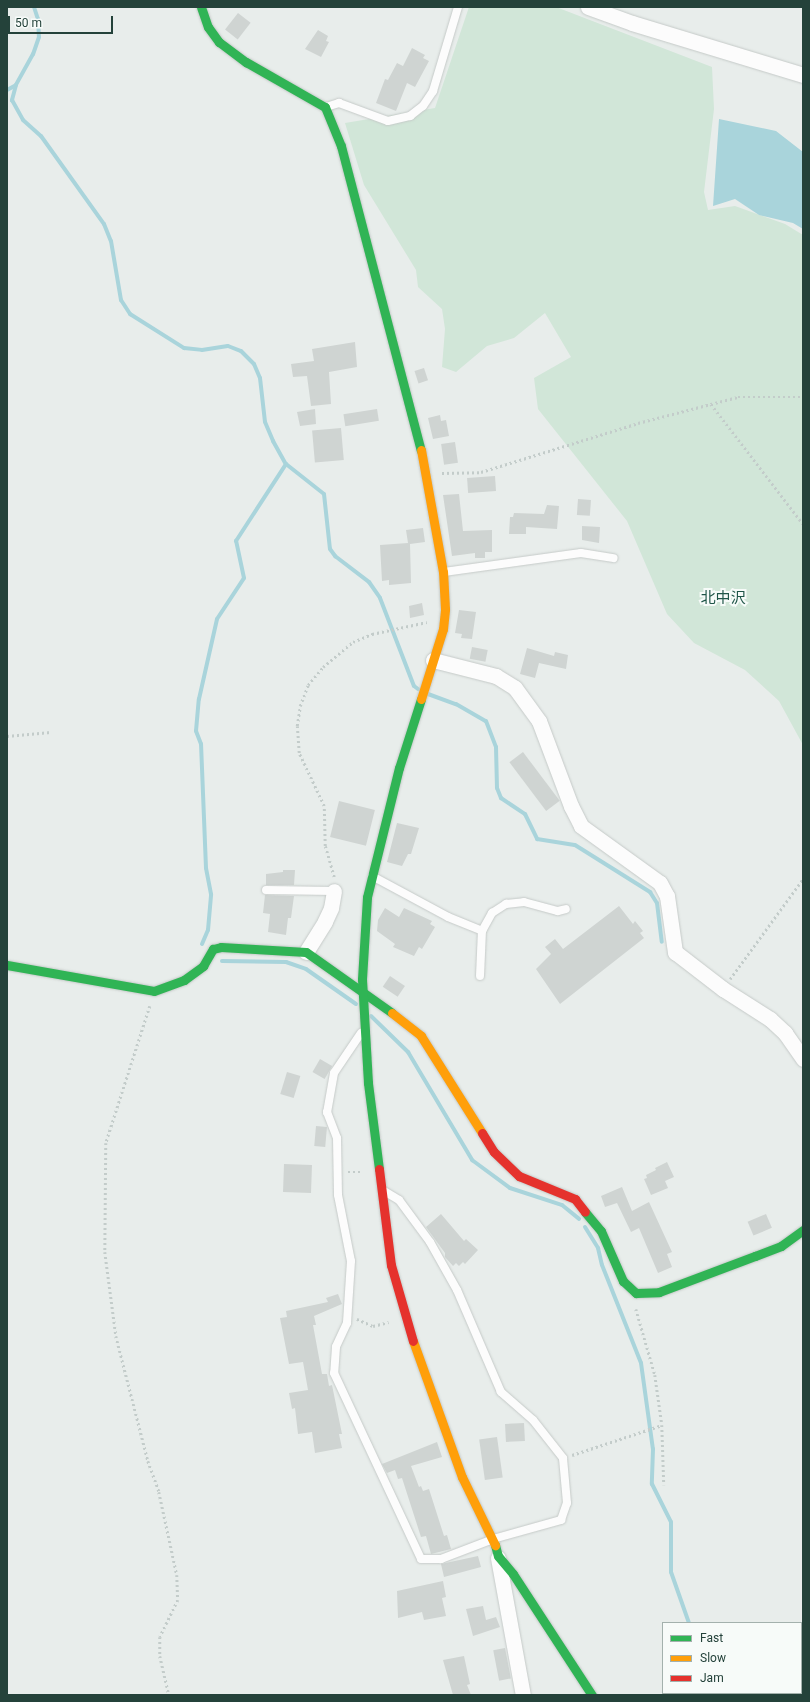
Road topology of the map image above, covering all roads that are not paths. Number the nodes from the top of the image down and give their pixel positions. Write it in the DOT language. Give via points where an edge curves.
graph roads {
  1 [pos="201,7"];
  2 [pos="458,7"];
  3 [pos="588,7"];
  4 [pos="803,75"];
  5 [pos="325,107"];
  6 [pos="614,558"];
  7 [pos="443,572"];
  8 [pos="433,660"];
  9 [pos="371,875"];
  10 [pos="266,890"];
  11 [pos="334,891"];
  12 [pos="566,909"];
  13 [pos="482,931"];
  14 [pos="306,952"];
  15 [pos="7,965"];
  16 [pos="480,976"];
  17 [pos="364,991"];
  18 [pos="366,1025"];
  19 [pos="803,1059"];
  20 [pos="380,1189"];
  21 [pos="803,1230"];
  22 [pos="493,1539"];
  23 [pos="498,1556"];
  24 [pos="523,1695"];
  25 [pos="592,1695"];
  1 -- 5 [label="street" via="208,27 219,42 246,62"];
  2 -- 5 [label="lane" via="433,91 422,106 410,116 388,121 339,104"];
  3 -- 4 [label="street"];
  5 -- 7 [label="street" via="341,146 418,433"];
  6 -- 7 [label="lane" via="581,553"];
  7 -- 8 [label="street" via="444,619"];
  8 -- 9 [label="street" via="399,768"];
  8 -- 19 [label="street" via="496,676 515,688 539,721 581,826 660,883 667,896 675,952 723,989 770,1019 785,1033"];
  9 -- 13 [label="lane" via="448,918"];
  9 -- 17 [label="street" via="367,897"];
  10 -- 11 [label="lane"];
  11 -- 14 [label="street" via="331,908"];
  12 -- 13 [label="lane" via="558,911 524,902 506,904 492,913"];
  13 -- 16 [label="lane"];
  14 -- 15 [label="street" via="221,947 213,949 203,966 184,980 154,991"];
  14 -- 17 [label="street"];
  17 -- 18 [label="street"];
  17 -- 21 [label="street" via="421,1036 494,1152 506,1166 529,1182 575,1199 590,1215 601,1231 623,1281 636,1293 659,1292 755,1256 781,1246"];
  18 -- 20 [label="street" via="368,1083"];
  18 -- 22 [label="lane" via="334,1073 327,1112 337,1138 338,1195 343,1232 351,1261 347,1323 336,1347 334,1373 421,1559 441,1559"];
  20 -- 22 [label="street" via="391,1265 403,1312 462,1477"];
  20 -- 22 [label="lane" via="399,1200 430,1242 457,1290 501,1392 533,1420 563,1458 567,1503 561,1520"];
  22 -- 23 [label="street"];
  23 -- 24 [label="street"];
  23 -- 25 [label="street" via="513,1574"];
}
